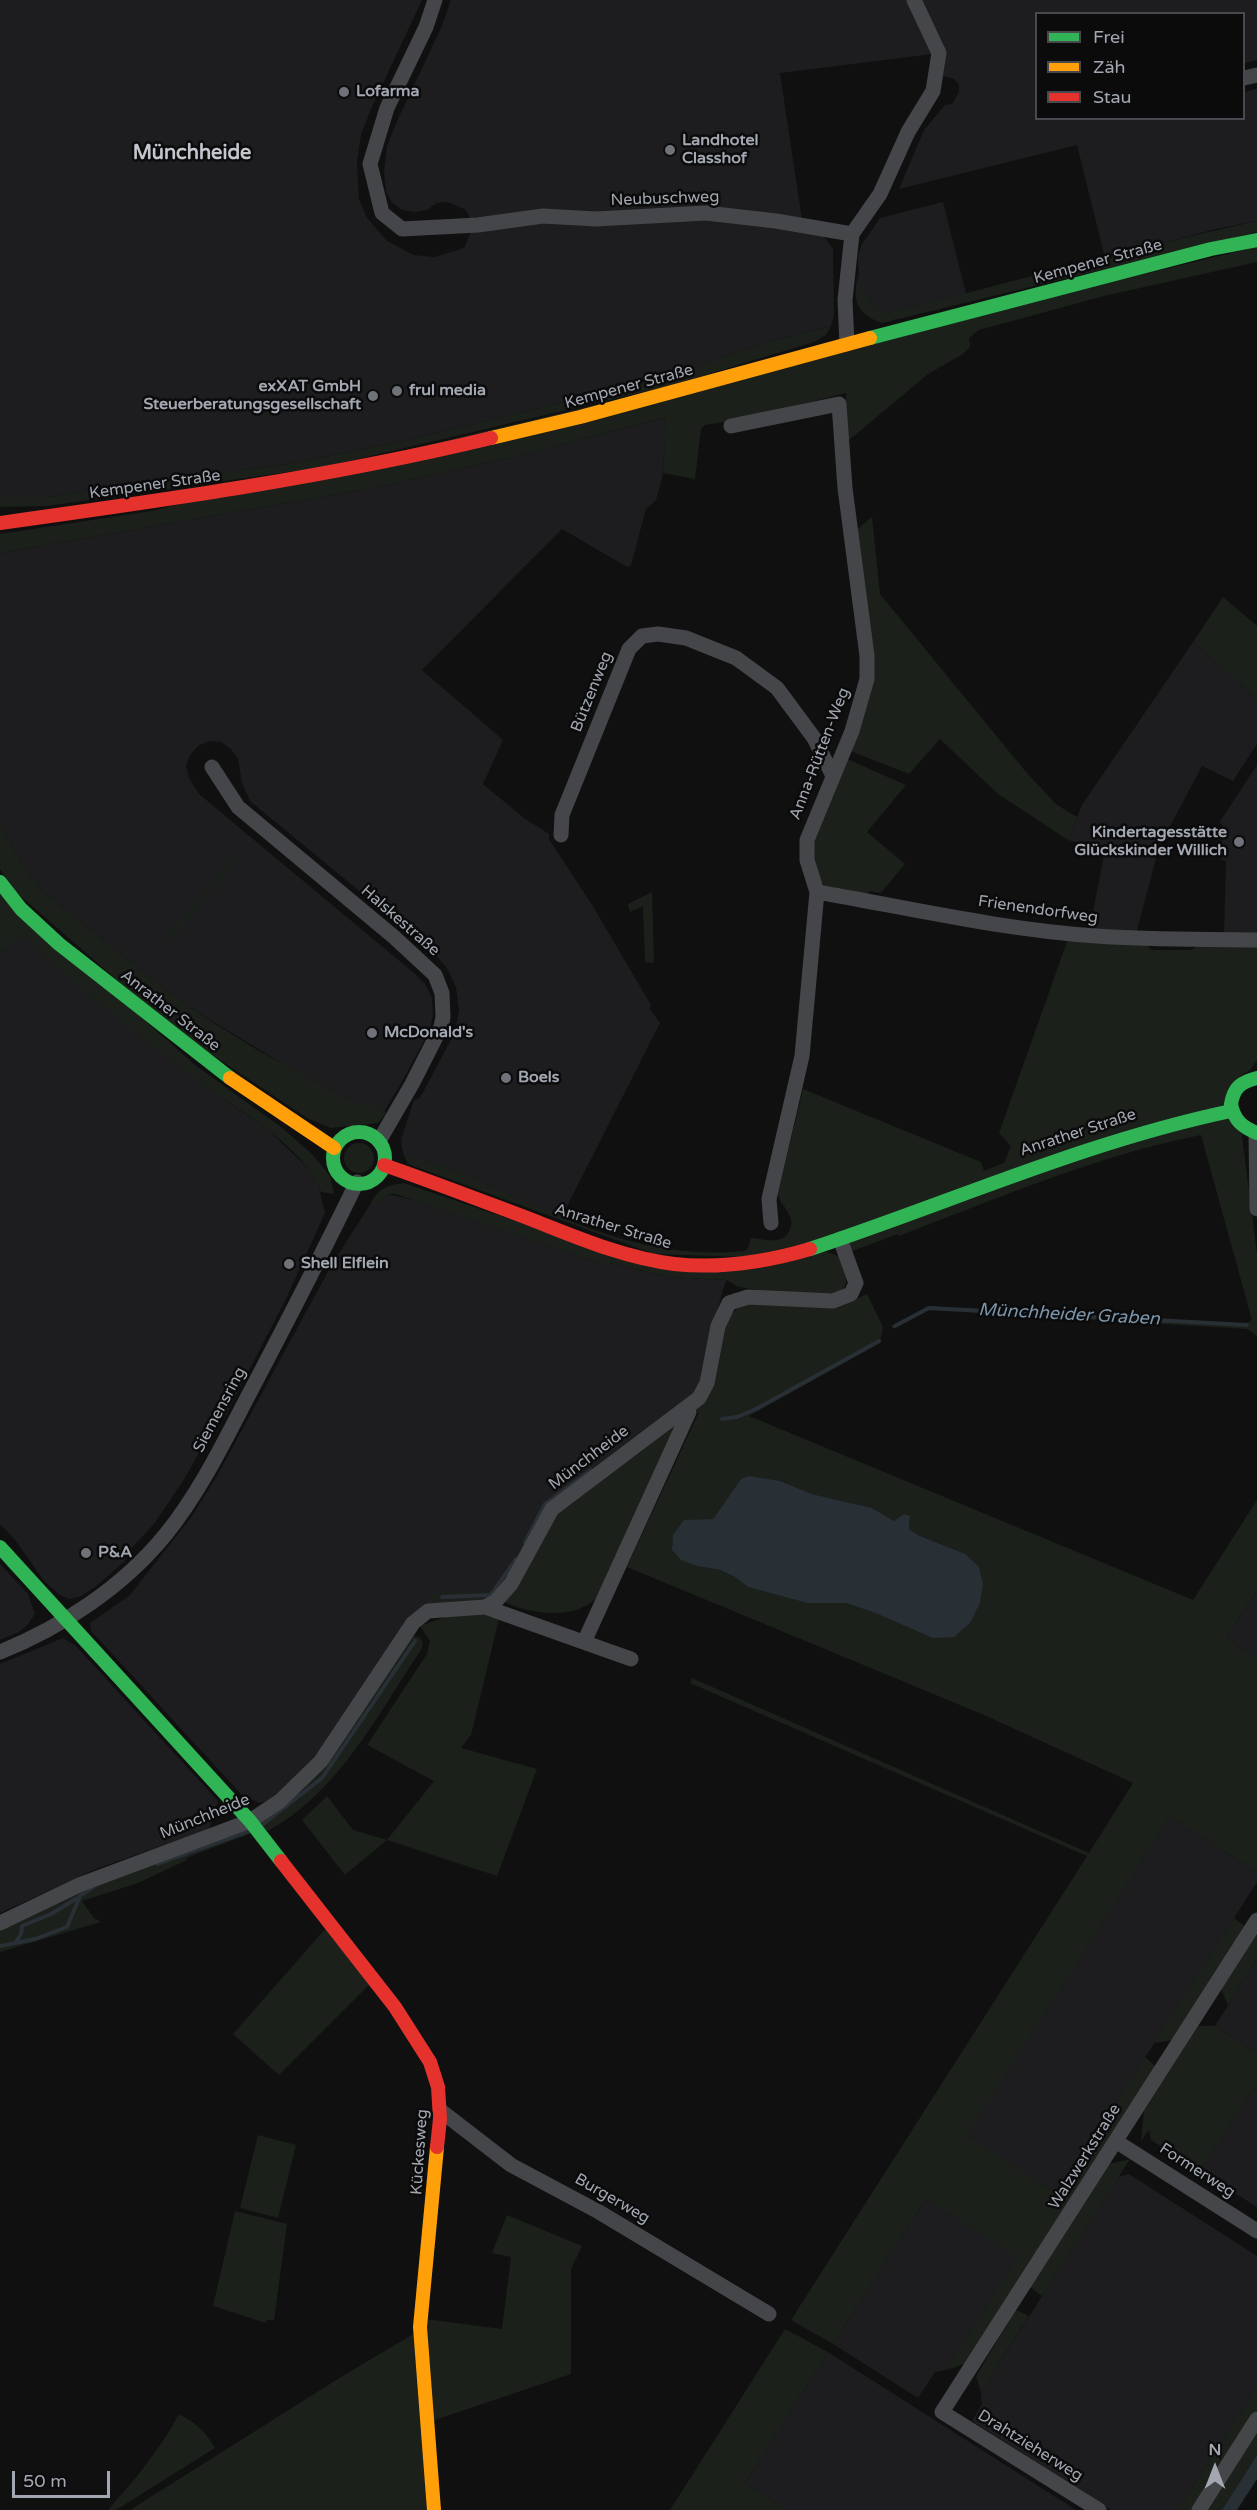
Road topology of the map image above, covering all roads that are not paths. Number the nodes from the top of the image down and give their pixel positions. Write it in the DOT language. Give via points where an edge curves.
graph roads {
  1 [pos="435,0"];
  2 [pos="914,0"];
  3 [pos="852,234"];
  4 [pos="1257,240"];
  5 [pos="847,344"];
  6 [pos="731,426"];
  7 [pos="0,523"];
  8 [pos="212,767"];
  9 [pos="832,776"];
  10 [pos="561,835"];
  11 [pos="0,882"];
  12 [pos="817,892"];
  13 [pos="1257,940"];
  14 [pos="1257,1078"];
  15 [pos="1231,1111"];
  16 [pos="1257,1133"];
  17 [pos="379,1141"];
  18 [pos="334,1148"];
  19 [pos="384,1165"];
  20 [pos="357,1182"];
  21 [pos="1257,1209"];
  22 [pos="771,1223"];
  23 [pos="840,1239"];
  24 [pos="688,1407"];
  25 [pos="0,1547"];
  26 [pos="485,1607"];
  27 [pos="68,1619"];
  28 [pos="585,1640"];
  29 [pos="0,1652"];
  30 [pos="631,1659"];
  31 [pos="250,1821"];
  32 [pos="1257,1920"];
  33 [pos="0,1923"];
  34 [pos="441,2111"];
  35 [pos="1117,2142"];
  36 [pos="1257,2231"];
  37 [pos="769,2314"];
  38 [pos="942,2412"];
  39 [pos="1257,2419"];
  40 [pos="434,2510"];
  41 [pos="1099,2510"];
  42 [pos="1199,2510"];
  1 -- 3 [label="street, Neubuschweg" via="387,108 370,164 382,213 402,228 478,225 543,216 596,219 706,213 776,220"];
  2 -- 3 [label="street" via="939,53 933,91 908,132 880,194"];
  3 -- 5 [label="street" via="845,300"];
  4 -- 5 [label="street, Kempener Straße"];
  5 -- 7 [label="street, Kempener Straße" via="580,417 392,462 191,497"];
  6 -- 9 [label="street, Anna-Rütten-Weg" via="838,404 867,679 852,731"];
  8 -- 17 [label="street, Halskestraße" via="238,807 435,975 442,993 441,1027"];
  9 -- 10 [label="street, Bützenweg" via="814,738 777,688 736,658 686,638 642,636 628,649 562,815"];
  9 -- 12 [label="street, Anna-Rütten-Weg" via="807,840 807,860"];
  11 -- 18 [label="street, Anrather Straße" via="57,942 156,1024 236,1084"];
  12 -- 13 [label="street, Frienendorfweg" via="1095,936"];
  12 -- 22 [label="street, Anna-Rütten-Weg" via="802,1056 769,1199"];
  14 -- 15 [label="street" via="1238,1086"];
  15 -- 16 [label="street" via="1240,1126"];
  15 -- 23 [label="street, Anrather Straße" via="1090,1146"];
  16 -- 21 [label="street"];
  17 -- 18 [label="street" via="364,1132 355,1132 346,1134"];
  17 -- 19 [label="street" via="385,1151"];
  18 -- 20 [label="street" via="336,1170 347,1181"];
  19 -- 20 [label="street" via="370,1182"];
  19 -- 23 [label="street, Anrather Straße" via="593,1244 671,1263 751,1263"];
  20 -- 27 [label="street, Siemensring" via="201,1484 165,1535 124,1577"];
  23 -- 24 [label="street" via="856,1283 851,1294 833,1301 748,1297 729,1304 718,1326 707,1383 699,1398"];
  24 -- 26 [label="street, Münchheide" via="552,1509 511,1584"];
  24 -- 28 [label="street"];
  25 -- 27 [label="street"];
  26 -- 28 [label="street, Münchheide"];
  26 -- 31 [label="street, Münchheide" via="428,1611 413,1623 321,1761 280,1801"];
  27 -- 29 [label="street, Siemensring"];
  27 -- 31 [label="street"];
  28 -- 30 [label="street, Münchheide"];
  31 -- 33 [label="street, Münchheide" via="79,1885"];
  31 -- 34 [label="street, Kückesweg" via="408,2026 434,2072"];
  32 -- 35 [label="street, Walzwerkstraße"];
  34 -- 37 [label="street, Burgerweg" via="511,2165 585,2203"];
  34 -- 40 [label="street, Kückesweg" via="420,2327"];
  35 -- 36 [label="street, Formerweg"];
  35 -- 38 [label="street, Walzwerkstraße"];
  38 -- 41 [label="street, Drahtzieherweg"];
  39 -- 42 [label="street"];
}
